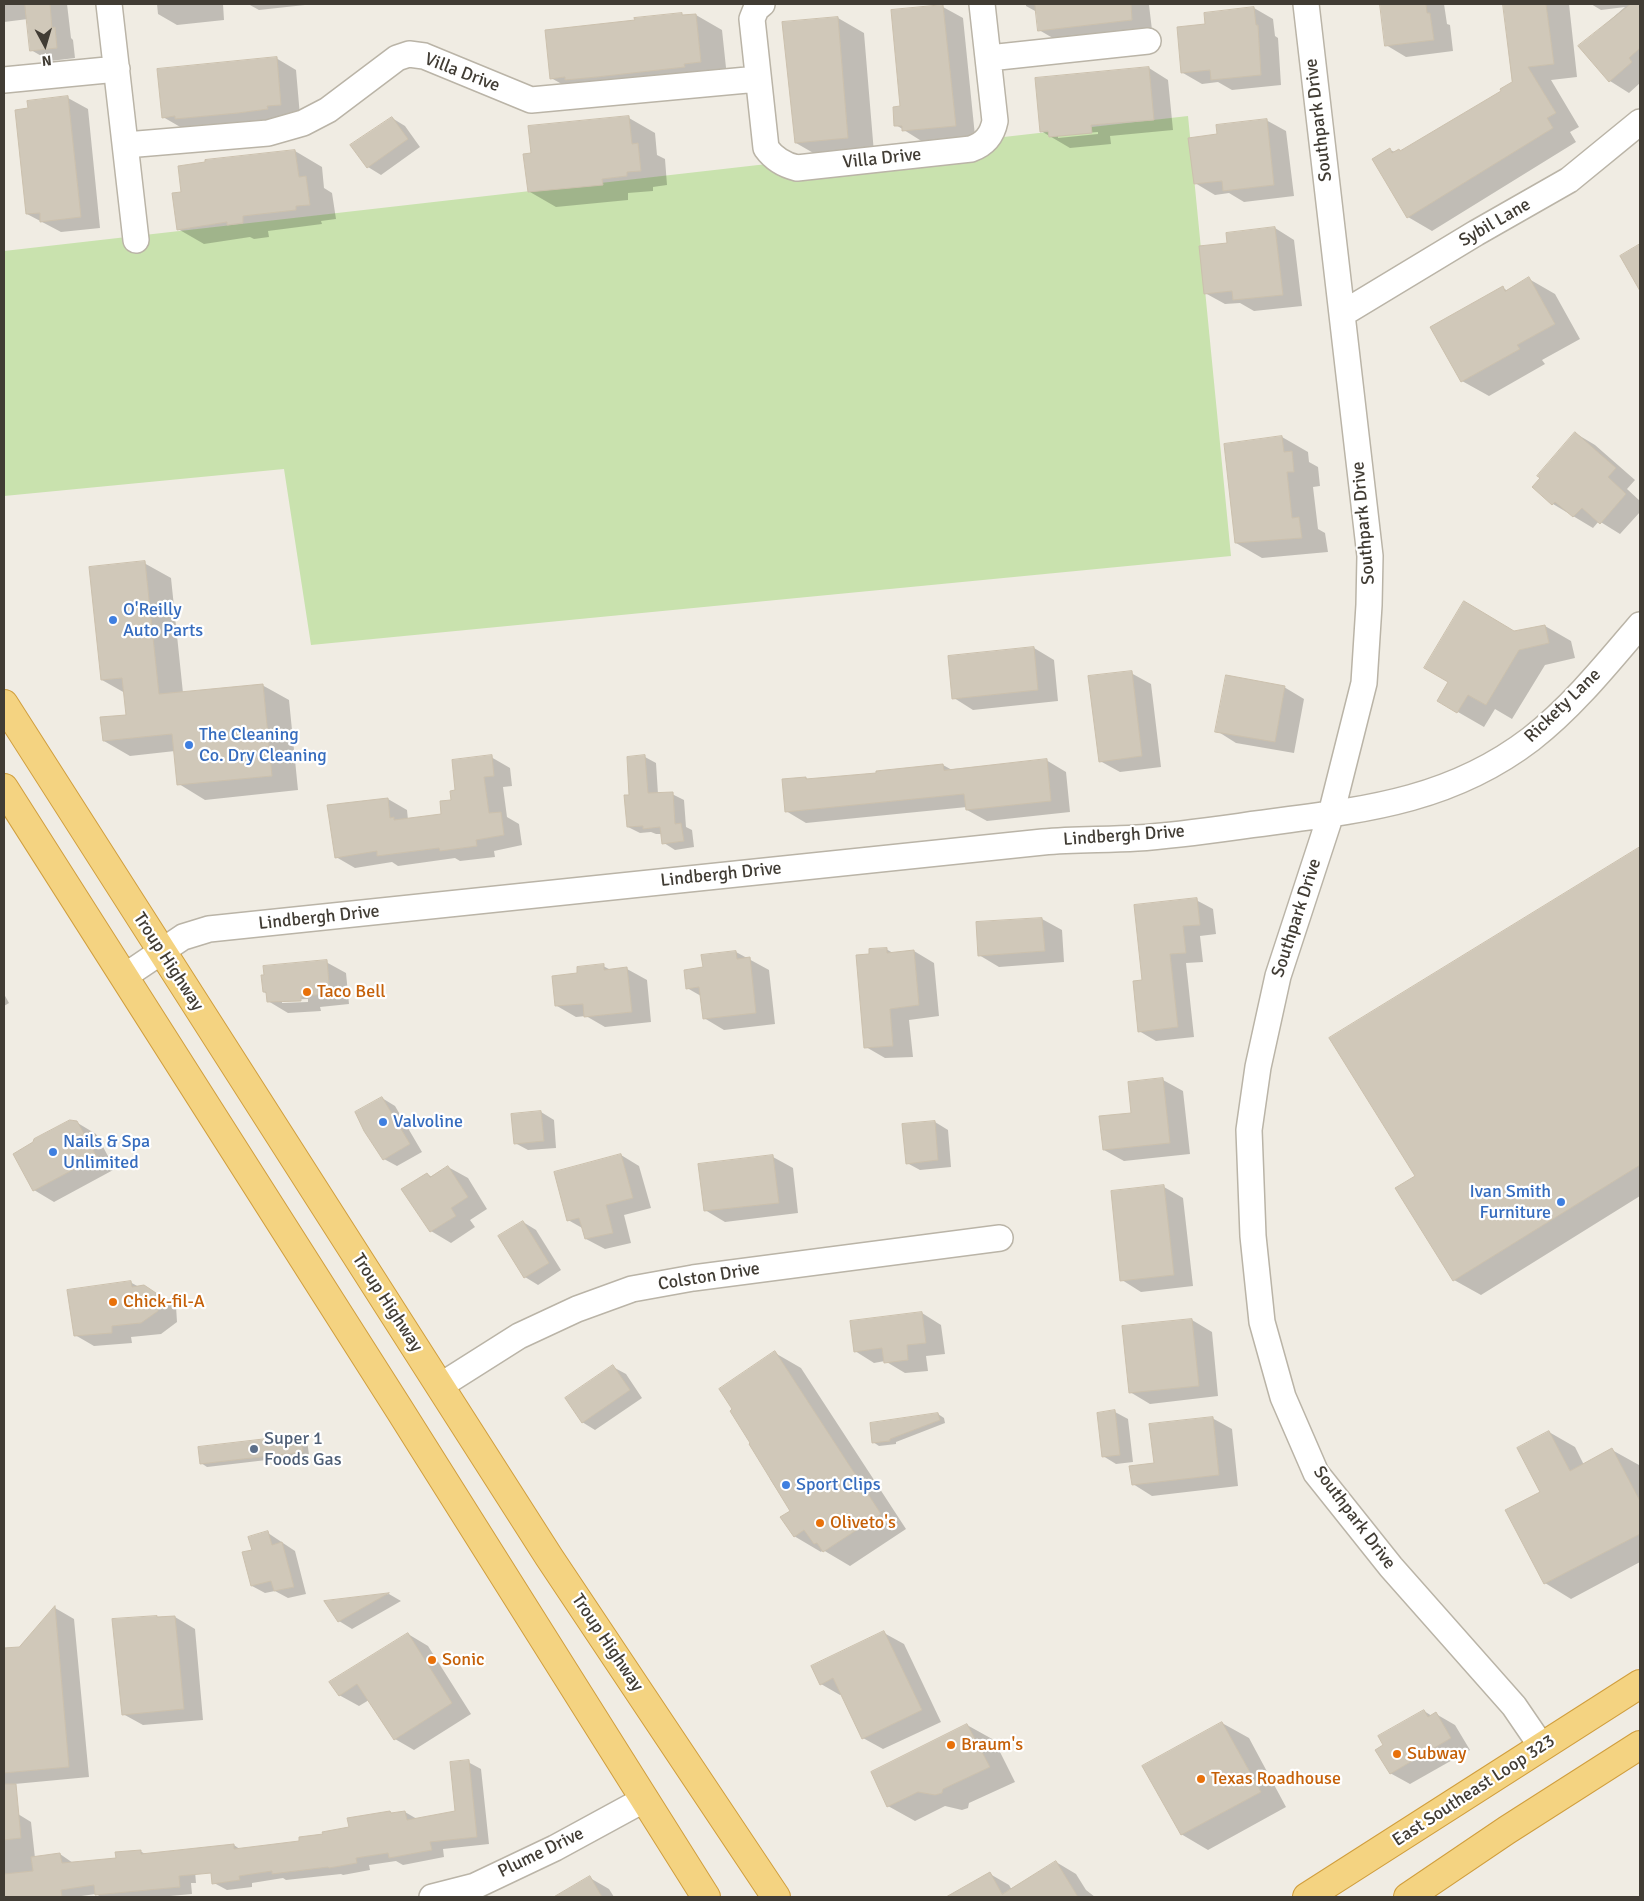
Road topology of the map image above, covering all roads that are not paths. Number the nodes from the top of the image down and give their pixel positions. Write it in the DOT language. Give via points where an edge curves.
graph roads {
  1 [pos="109,4"];
  2 [pos="762,4"];
  3 [pos="982,4"];
  4 [pos="1306,4"];
  5 [pos="1148,41"];
  6 [pos="989,58"];
  7 [pos="117,69"];
  8 [pos="758,79"];
  9 [pos="4,80"];
  10 [pos="1640,122"];
  11 [pos="126,145"];
  12 [pos="136,240"];
  13 [pos="1342,314"];
  14 [pos="1640,625"];
  15 [pos="4,704"];
  16 [pos="4,788"];
  17 [pos="1331,814"];
  18 [pos="161,951"];
  19 [pos="125,976"];
  20 [pos="1000,1238"];
  21 [pos="440,1386"];
  22 [pos="1640,1684"];
  23 [pos="1640,1745"];
  24 [pos="1542,1747"];
  25 [pos="645,1799"];
  26 [pos="432,1897"];
  27 [pos="706,1897"];
  28 [pos="776,1897"];
  29 [pos="1307,1897"];
  30 [pos="1408,1897"];
  1 -- 7 [label="street"];
  2 -- 8 [label="street, Villa Drive" via="752,19"];
  3 -- 6 [label="street, Villa Drive"];
  4 -- 13 [label="street, Southpark Drive"];
  5 -- 6 [label="street"];
  6 -- 8 [label="street, Villa Drive" via="995,121 988,140 979,146 970,150 797,168 772,157 766,148"];
  7 -- 9 [label="street"];
  7 -- 11 [label="street"];
  8 -- 11 [label="street, Villa Drive" via="530,100 424,56 410,54 397,58 328,110 304,123 268,133"];
  10 -- 13 [label="street, Sybil Lane" via="1570,180"];
  11 -- 12 [label="street"];
  13 -- 17 [label="street, Southpark Drive" via="1370,556 1369,605 1364,683"];
  14 -- 17 [label="street, Rickety Lane" via="1549,724 1488,768 1422,796"];
  15 -- 18 [label="highway, Troup Highway"];
  16 -- 19 [label="highway"];
  17 -- 18 [label="street, Lindbergh Drive" via="1164,836 1043,842 209,930 183,937"];
  17 -- 24 [label="street, Southpark Drive" via="1278,976 1258,1066 1249,1130 1253,1236 1262,1322 1283,1397 1316,1473 1391,1567 1514,1706"];
  18 -- 19 [label="street, Lindbergh Drive"];
  18 -- 21 [label="highway, Troup Highway"];
  19 -- 25 [label="highway"];
  20 -- 21 [label="street, Colston Drive" via="693,1278 632,1290 577,1308 519,1336"];
  21 -- 28 [label="highway, Troup Highway" via="558,1571"];
  22 -- 24 [label="highway, East Southeast Loop 323"];
  23 -- 30 [label="highway"];
  24 -- 29 [label="highway, East Southeast Loop 323"];
  25 -- 26 [label="street, Plume Drive" via="555,1848 474,1886"];
  25 -- 27 [label="highway"];
}
